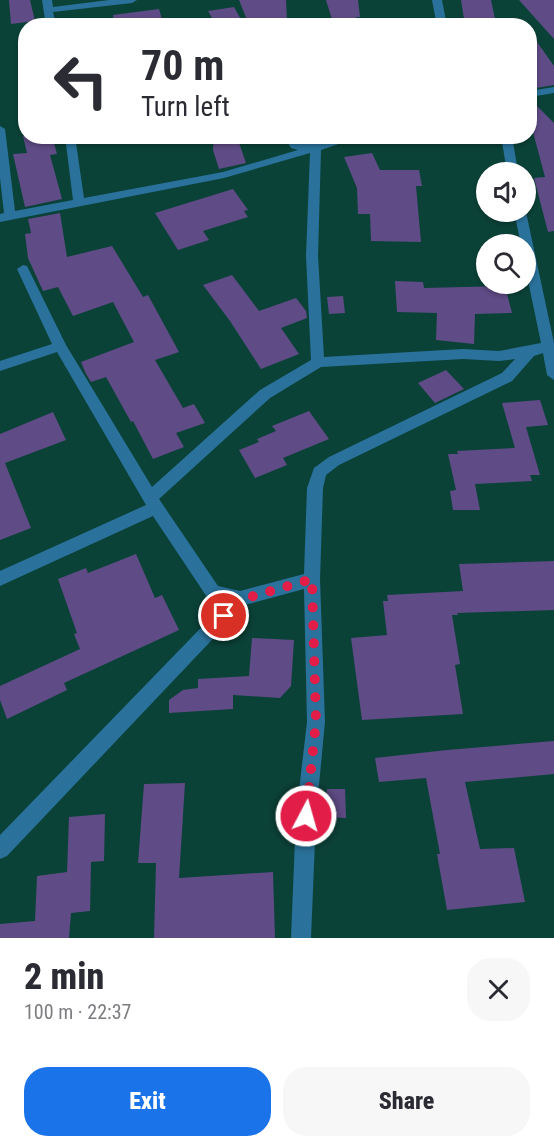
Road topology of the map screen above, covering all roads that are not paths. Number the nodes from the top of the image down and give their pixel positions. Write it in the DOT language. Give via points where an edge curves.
graph roads {
  1 [pos="132,0"];
  2 [pos="437,0"];
  3 [pos="47,5"];
  4 [pos="440,18"];
  5 [pos="554,90"];
  6 [pos="537,93"];
  7 [pos="0,129"];
  8 [pos="71,144"];
  9 [pos="294,144"];
  10 [pos="332,144"];
  11 [pos="508,144"];
  12 [pos="316,149"];
  13 [pos="511,162"];
  14 [pos="79,203"];
  15 [pos="5,217"];
  16 [pos="522,222"];
  17 [pos="23,268"];
  18 [pos="554,297"];
  19 [pos="538,301"];
  20 [pos="60,346"];
  21 [pos="548,346"];
  22 [pos="529,352"];
  23 [pos="318,362"];
  24 [pos="0,366"];
  25 [pos="554,375"];
  26 [pos="153,502"];
  27 [pos="0,579"];
  28 [pos="312,579"];
  29 [pos="240,600"];
  30 [pos="0,849"];
  31 [pos="301,938"];
  1 -- 3 [label="street"];
  2 -- 4 [label="street"];
  5 -- 6 [label="street"];
  7 -- 15 [label="street"];
  8 -- 14 [label="street"];
  9 -- 12 [label="street"];
  10 -- 12 [label="street"];
  11 -- 13 [label="street"];
  12 -- 14 [label="street" via="224,175"];
  12 -- 23 [label="street" via="310,272"];
  14 -- 15 [label="street"];
  16 -- 19 [label="street"];
  17 -- 20 [label="street"];
  18 -- 19 [label="street"];
  19 -- 21 [label="street"];
  20 -- 24 [label="street"];
  20 -- 26 [label="street"];
  21 -- 22 [label="street"];
  21 -- 25 [label="street"];
  22 -- 23 [label="street"];
  22 -- 28 [label="street" via="507,377 334,461 319,472"];
  23 -- 26 [label="street" via="266,394"];
  26 -- 27 [label="street"];
  26 -- 29 [label="street" via="213,592"];
  28 -- 29 [label="street"];
  28 -- 31 [label="street" via="316,722 306,816"];
  29 -- 30 [label="street"];
}
